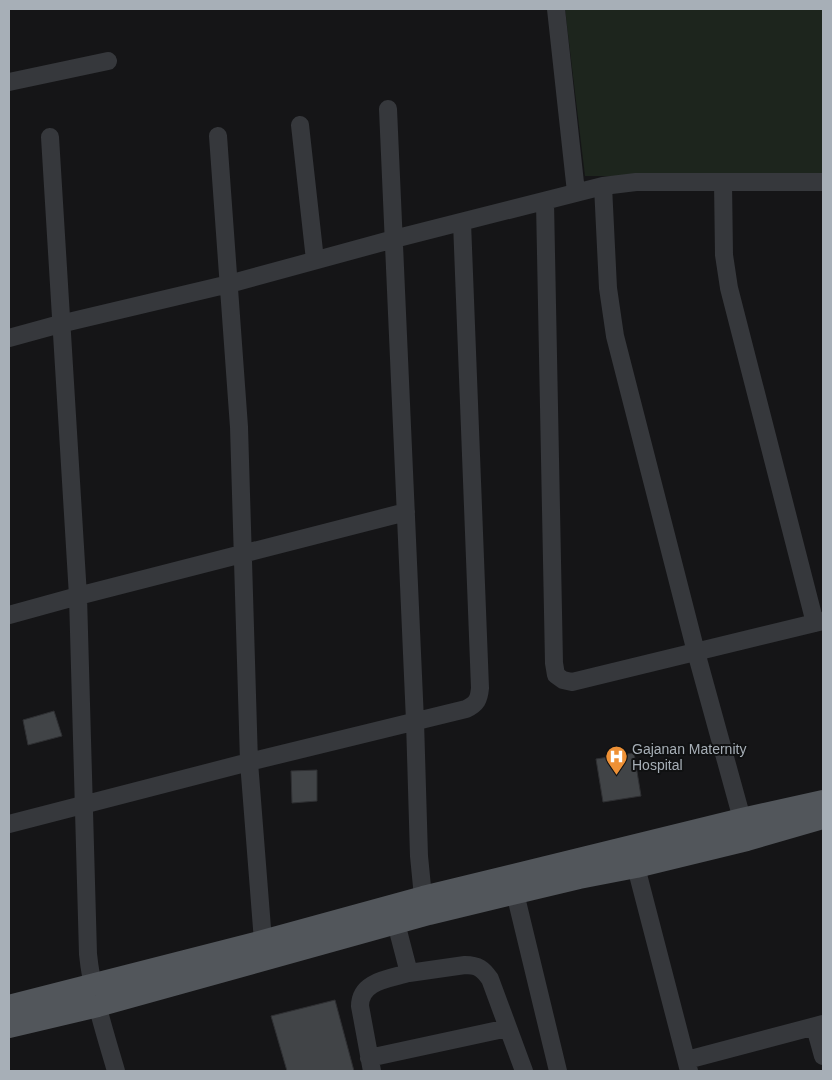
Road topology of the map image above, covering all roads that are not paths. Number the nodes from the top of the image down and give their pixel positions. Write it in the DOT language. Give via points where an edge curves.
graph roads {
  1 [pos="556,9"];
  2 [pos="108,62"];
  3 [pos="9,82"];
  4 [pos="388,109"];
  5 [pos="300,125"];
  6 [pos="218,136"];
  7 [pos="50,137"];
  8 [pos="723,182"];
  9 [pos="823,182"];
  10 [pos="603,186"];
  11 [pos="576,192"];
  12 [pos="545,202"];
  13 [pos="462,222"];
  14 [pos="394,239"];
  15 [pos="315,260"];
  16 [pos="228,284"];
  17 [pos="60,324"];
  18 [pos="9,338"];
  19 [pos="406,512"];
  20 [pos="242,554"];
  21 [pos="78,596"];
  22 [pos="9,615"];
  23 [pos="819,622"];
  24 [pos="696,652"];
  25 [pos="415,721"];
  26 [pos="248,762"];
  27 [pos="823,801"];
  28 [pos="84,804"];
  29 [pos="823,818"];
  30 [pos="742,819"];
  31 [pos="9,824"];
  32 [pos="636,867"];
  33 [pos="515,893"];
  34 [pos="423,897"];
  35 [pos="396,923"];
  36 [pos="264,950"];
  37 [pos="409,973"];
  38 [pos="95,995"];
  39 [pos="9,1006"];
  40 [pos="819,1025"];
  41 [pos="9,1027"];
  42 [pos="508,1028"];
  43 [pos="823,1056"];
  44 [pos="370,1065"];
  45 [pos="688,1066"];
  46 [pos="116,1071"];
  47 [pos="524,1071"];
  48 [pos="558,1071"];
  1 -- 11 [label="street"];
  2 -- 3 [label="street"];
  4 -- 14 [label="street"];
  5 -- 15 [label="street"];
  6 -- 16 [label="street"];
  7 -- 17 [label="street"];
  8 -- 9 [label="street"];
  8 -- 10 [label="street" via="636,182"];
  8 -- 23 [label="street" via="724,255 729,288"];
  10 -- 11 [label="street"];
  10 -- 24 [label="street" via="608,288 615,336"];
  11 -- 12 [label="street"];
  12 -- 13 [label="street"];
  12 -- 24 [label="street" via="556,675 572,682"];
  13 -- 14 [label="street"];
  13 -- 25 [label="street" via="479,697 475,705 466,709"];
  14 -- 15 [label="street"];
  14 -- 19 [label="street"];
  15 -- 16 [label="street"];
  16 -- 17 [label="street"];
  16 -- 20 [label="street" via="239,427"];
  17 -- 18 [label="street"];
  17 -- 21 [label="street"];
  19 -- 20 [label="street"];
  19 -- 25 [label="street"];
  20 -- 21 [label="street"];
  20 -- 26 [label="street"];
  21 -- 22 [label="street"];
  21 -- 28 [label="street"];
  23 -- 24 [label="street"];
  24 -- 30 [label="street"];
  25 -- 26 [label="street"];
  25 -- 34 [label="street"];
  26 -- 28 [label="street"];
  26 -- 36 [label="street"];
  27 -- 30 [label="main road"];
  28 -- 31 [label="street"];
  28 -- 38 [label="street" via="88,954"];
  29 -- 32 [label="main road"];
  30 -- 34 [label="main road"];
  32 -- 33 [label="main road"];
  32 -- 45 [label="street"];
  33 -- 35 [label="main road"];
  33 -- 48 [label="street"];
  34 -- 36 [label="main road"];
  35 -- 36 [label="main road"];
  35 -- 37 [label="street"];
  36 -- 38 [label="main road"];
  37 -- 42 [label="street" via="465,965 484,969"];
  37 -- 44 [label="street" via="373,984 364,989 360,998"];
  38 -- 39 [label="main road"];
  38 -- 41 [label="main road"];
  38 -- 46 [label="street"];
  40 -- 43 [label="street"];
  40 -- 45 [label="street"];
  42 -- 44 [label="street"];
  42 -- 47 [label="street"];
}
